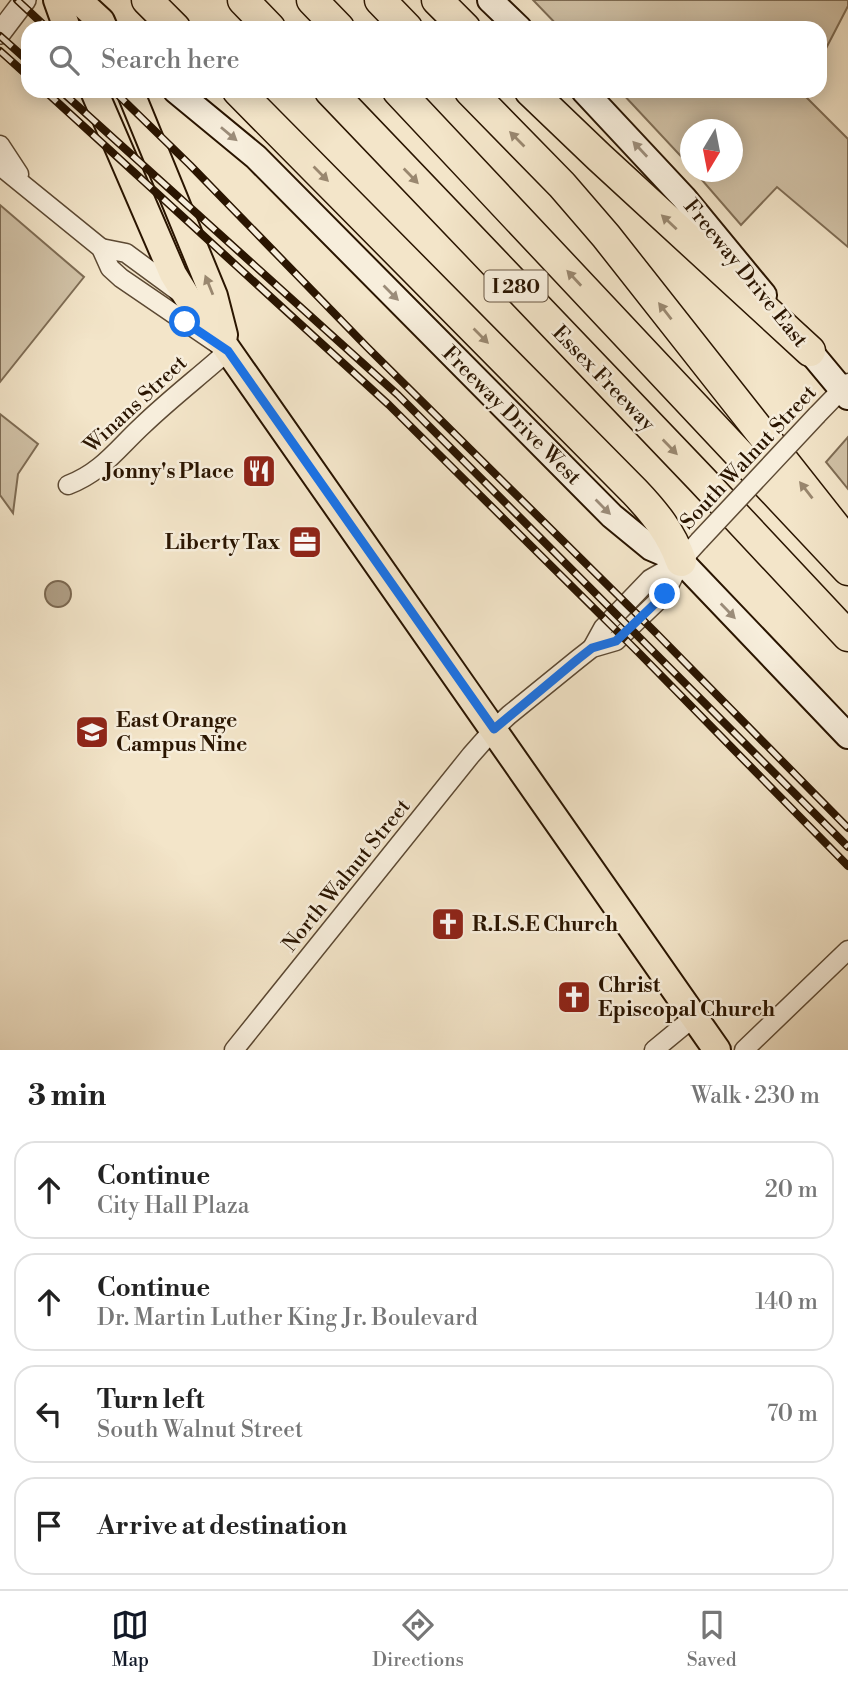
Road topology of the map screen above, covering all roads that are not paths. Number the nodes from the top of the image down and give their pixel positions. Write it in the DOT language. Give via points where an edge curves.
graph roads {
  1 [pos="25,0"];
  2 [pos="57,0"];
  3 [pos="78,0"];
  4 [pos="148,0"];
  5 [pos="243,0"];
  6 [pos="313,0"];
  7 [pos="380,0"];
  8 [pos="437,0"];
  9 [pos="490,0"];
  10 [pos="64,21"];
  11 [pos="99,21"];
  12 [pos="168,21"];
  13 [pos="263,21"];
  14 [pos="332,21"];
  15 [pos="400,21"];
  16 [pos="458,21"];
  17 [pos="512,21"];
  18 [pos="0,33"];
  19 [pos="97,98"];
  20 [pos="133,98"];
  21 [pos="185,98"];
  22 [pos="245,98"];
  23 [pos="337,98"];
  24 [pos="405,98"];
  25 [pos="477,98"];
  26 [pos="537,98"];
  27 [pos="591,98"];
  28 [pos="0,145"];
  29 [pos="0,166"];
  30 [pos="27,186"];
  31 [pos="101,248"];
  32 [pos="189,300"];
  33 [pos="228,351"];
  34 [pos="810,351"];
  35 [pos="846,390"];
  36 [pos="68,485"];
  37 [pos="848,543"];
  38 [pos="690,551"];
  39 [pos="848,570"];
  40 [pos="848,636"];
  41 [pos="494,729"];
  42 [pos="848,736"];
  43 [pos="848,950"];
  44 [pos="694,1017"];
  45 [pos="234,1050"];
  46 [pos="654,1050"];
  47 [pos="717,1050"];
  48 [pos="744,1050"];
  1 -- 18 [label="street"];
  2 -- 10 [label="main road"];
  3 -- 11 [label="main road"];
  4 -- 12 [label="highway"];
  5 -- 13 [label="highway"];
  6 -- 14 [label="highway"];
  7 -- 15 [label="highway"];
  8 -- 16 [label="highway"];
  9 -- 17 [label="main road"];
  19 -- 32 [label="main road" via="173,274"];
  33 -- 20 [label="main road, one-way" via="214,296"];
  21 -- 38 [label="main road, Freeway Drive West, one-way" via="265,166 612,516 651,548"];
  22 -- 38 [label="highway, one-way" via="640,498 676,549"];
  23 -- 40 [label="highway, Essex Freeway / I 280, one-way"];
  39 -- 24 [label="highway, I 280, one-way"];
  37 -- 25 [label="highway, one-way" via="606,236"];
  34 -- 26 [label="highway, one-way"];
  34 -- 27 [label="main road, Freeway Drive East, one-way" via="684,198"];
  28 -- 30 [label="street"];
  29 -- 30 [label="street"];
  30 -- 31 [label="street"];
  31 -- 32 [label="street" via="126,253"];
  31 -- 33 [label="street" via="113,271"];
  32 -- 33 [label="main road"];
  33 -- 36 [label="street, Winans Street" via="98,470"];
  33 -- 41 [label="main road"];
  34 -- 35 [label="main road, Freeway Drive East"];
  35 -- 38 [label="street, South Walnut Street, bridge"];
  38 -- 41 [label="street, South Walnut Street" via="665,594 616,641 592,648"];
  38 -- 42 [label="main road, Freeway Drive West, one-way"];
  41 -- 44 [label="main road"];
  41 -- 45 [label="street, North Walnut Street"];
  43 -- 48 [label="street"];
  44 -- 46 [label="street"];
  44 -- 47 [label="main road"];
}
